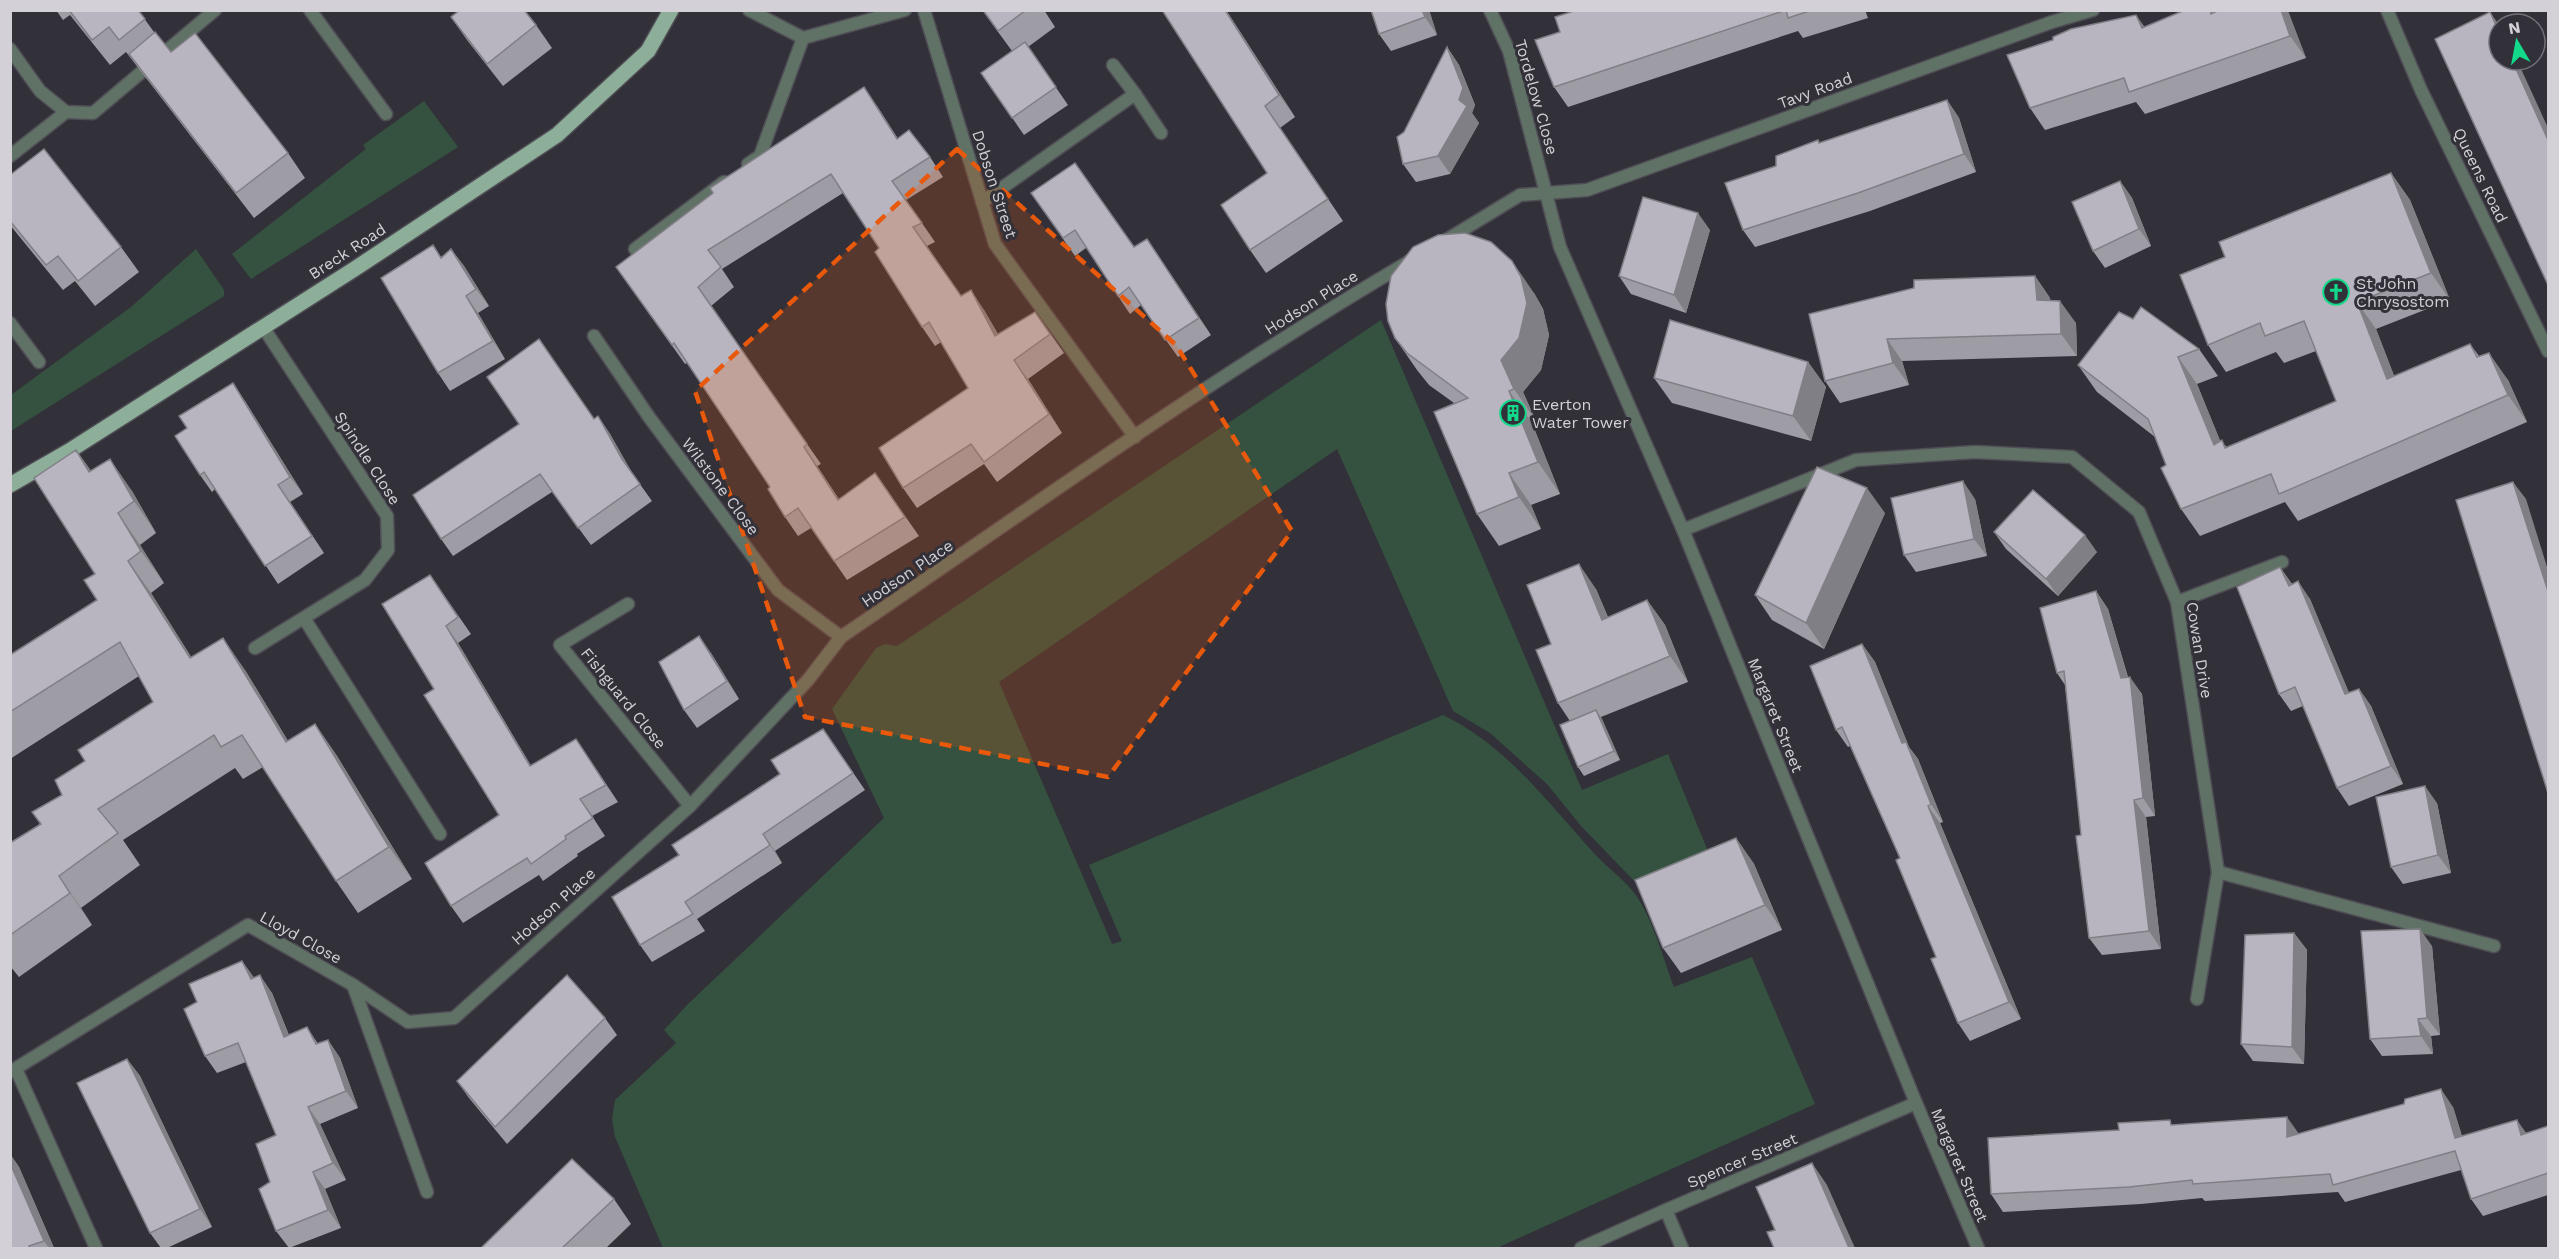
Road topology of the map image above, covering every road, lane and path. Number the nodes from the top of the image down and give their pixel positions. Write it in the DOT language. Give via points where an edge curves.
graph roads {
  1 [pos="215,10"];
  2 [pos="310,10"];
  3 [pos="671,10"];
  4 [pos="749,10"];
  5 [pos="905,10"];
  6 [pos="924,10"];
  7 [pos="1490,10"];
  8 [pos="2093,10"];
  9 [pos="2387,10"];
  10 [pos="2051,16"];
  11 [pos="803,38"];
  12 [pos="10,49"];
  13 [pos="1113,65"];
  14 [pos="1135,94"];
  15 [pos="66,112"];
  16 [pos="386,114"];
  17 [pos="1161,133"];
  18 [pos="10,156"];
  19 [pos="1547,194"];
  20 [pos="982,202"];
  21 [pos="634,249"];
  22 [pos="10,323"];
  23 [pos="263,327"];
  24 [pos="594,336"];
  25 [pos="2548,351"];
  26 [pos="39,362"];
  27 [pos="1135,437"];
  28 [pos="10,485"];
  29 [pos="1683,530"];
  30 [pos="2282,562"];
  31 [pos="2177,602"];
  32 [pos="628,604"];
  33 [pos="304,618"];
  34 [pos="841,637"];
  35 [pos="255,648"];
  36 [pos="690,806"];
  37 [pos="440,834"];
  38 [pos="2218,872"];
  39 [pos="2494,946"];
  40 [pos="353,985"];
  41 [pos="2197,999"];
  42 [pos="13,1070"];
  43 [pos="1916,1103"];
  44 [pos="427,1192"];
  45 [pos="1666,1210"];
  46 [pos="96,1248"];
  47 [pos="1581,1248"];
  48 [pos="1682,1248"];
  49 [pos="1978,1248"];
  1 -- 15 [label="street" via="93,113"];
  2 -- 16 [label="street"];
  3 -- 23 [label="main road, Breck Road" via="648,51 557,135"];
  4 -- 11 [label="street"];
  5 -- 11 [label="street"];
  6 -- 20 [label="street, Dobson Street"];
  7 -- 19 [label="street, Tordelow Close" via="1509,51"];
  8 -- 10 [label="street, Tavy Road"];
  9 -- 25 [label="street, Queens Road" via="2421,90"];
  10 -- 19 [label="street, Tavy Road" via="1587,190"];
  11 -- 21 [label="street" via="760,156"];
  12 -- 15 [label="street" via="40,91"];
  13 -- 14 [label="street"];
  14 -- 17 [label="street"];
  14 -- 20 [label="street"];
  15 -- 18 [label="street"];
  19 -- 27 [label="street, Hodson Place" via="1520,195 1323,312"];
  19 -- 29 [label="street, Margaret Street" via="1560,247"];
  20 -- 27 [label="street, Dobson Street" via="995,243"];
  22 -- 26 [label="street"];
  23 -- 28 [label="main road, Breck Road"];
  23 -- 33 [label="street, Spindle Close" via="387,516 388,550 365,580"];
  24 -- 34 [label="street, Wilstone Close" via="778,590"];
  27 -- 34 [label="street, Hodson Place"];
  29 -- 31 [label="street, Cowan Drive" via="1856,460 1975,452 2072,457 2139,512"];
  29 -- 43 [label="street, Margaret Street"];
  30 -- 31 [label="street"];
  31 -- 38 [label="street, Cowan Drive"];
  32 -- 36 [label="street, Fishguard Close" via="560,645"];
  33 -- 35 [label="street, Spindle Close"];
  33 -- 37 [label="street"];
  34 -- 36 [label="street, Hodson Place" via="808,680"];
  36 -- 40 [label="street, Hodson Place" via="454,1018 408,1022"];
  38 -- 39 [label="street"];
  38 -- 41 [label="street, Cowan Drive"];
  40 -- 42 [label="street, Lloyd Close" via="248,925"];
  40 -- 44 [label="street, Lloyd Close"];
  42 -- 46 [label="street, Lloyd Close"];
  43 -- 45 [label="street, Spencer Street"];
  43 -- 49 [label="street, Margaret Street"];
  45 -- 47 [label="street, Spencer Street"];
  45 -- 48 [label="street"];
}
